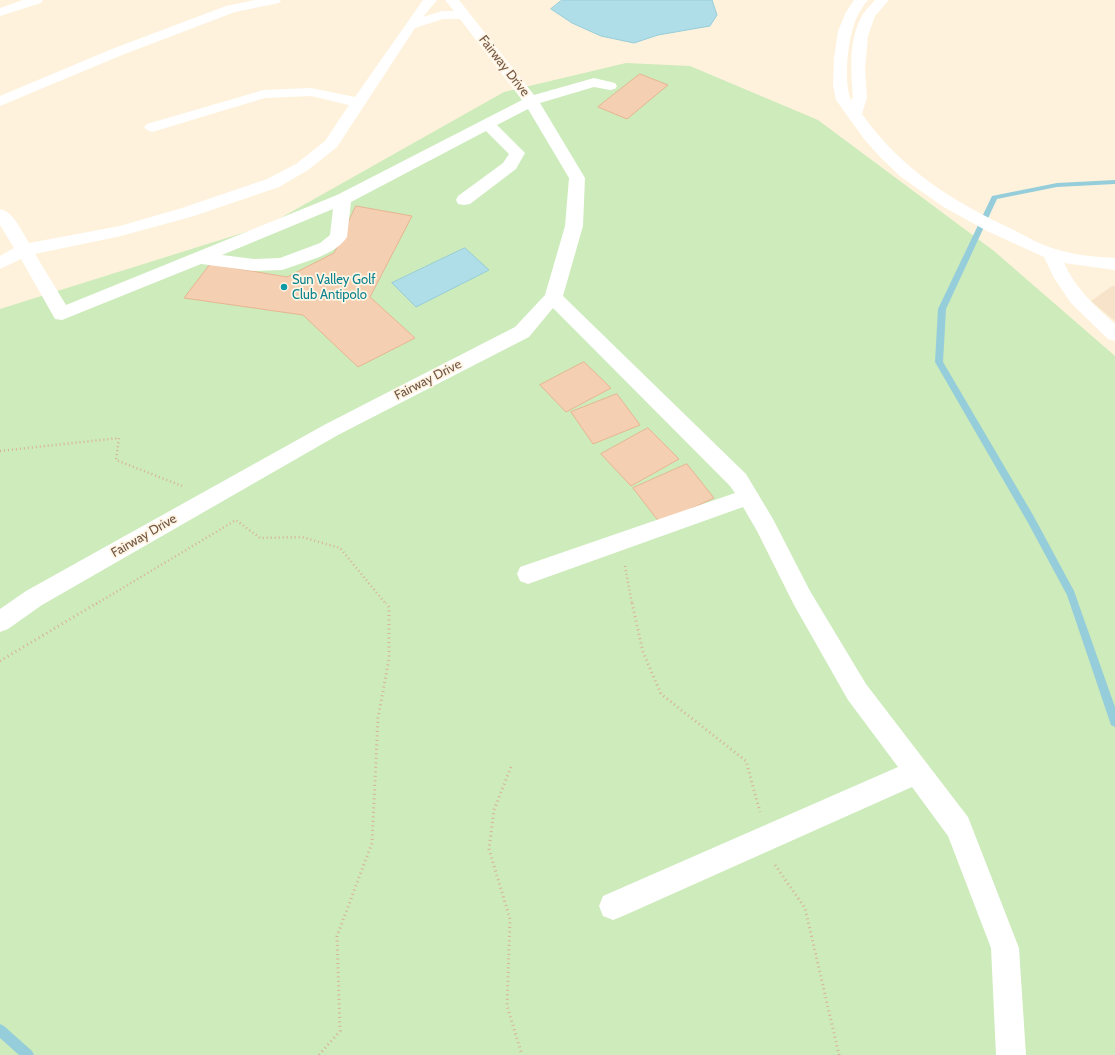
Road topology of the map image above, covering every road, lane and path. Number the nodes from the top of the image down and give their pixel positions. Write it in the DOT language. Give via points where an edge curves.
graph roads {
  1 [pos="36,0"];
  2 [pos="274,0"];
  3 [pos="430,0"];
  4 [pos="452,0"];
  5 [pos="861,0"];
  6 [pos="882,0"];
  7 [pos="0,12"];
  8 [pos="464,15"];
  9 [pos="411,25"];
  10 [pos="610,86"];
  11 [pos="0,101"];
  12 [pos="531,101"];
  13 [pos="358,102"];
  14 [pos="854,114"];
  15 [pos="488,124"];
  16 [pos="152,127"];
  17 [pos="343,199"];
  18 [pos="464,200"];
  19 [pos="0,214"];
  20 [pos="24,250"];
  21 [pos="1051,254"];
  22 [pos="199,258"];
  23 [pos="0,263"];
  24 [pos="1115,264"];
  25 [pos="553,297"];
  26 [pos="1115,334"];
  27 [pos="0,451"];
  28 [pos="189,488"];
  29 [pos="748,497"];
  30 [pos="624,562"];
  31 [pos="528,574"];
  32 [pos="0,622"];
  33 [pos="0,661"];
  34 [pos="511,767"];
  35 [pos="917,772"];
  36 [pos="761,815"];
  37 [pos="773,862"];
  38 [pos="613,906"];
  39 [pos="319,1055"];
  40 [pos="522,1055"];
  41 [pos="839,1055"];
  42 [pos="1011,1055"];
  1 -- 7 [label="street"];
  2 -- 11 [label="street" via="231,9 117,52"];
  3 -- 9 [label="street"];
  4 -- 8 [label="street, Fairway Drive"];
  5 -- 14 [label="street" via="852,12 844,34 841,67 842,96"];
  6 -- 14 [label="street" via="869,15 861,36 858,69 860,97"];
  8 -- 9 [label="street" via="442,15"];
  8 -- 12 [label="street, Fairway Drive"];
  9 -- 13 [label="street"];
  10 -- 12 [label="street" via="594,82"];
  12 -- 15 [label="street"];
  12 -- 25 [label="street, Fairway Drive" via="577,178 574,226"];
  13 -- 16 [label="street" via="311,92 264,94"];
  13 -- 20 [label="street" via="331,144 302,167 272,183 188,212 121,231"];
  14 -- 21 [label="street" via="880,149 909,175 957,208 993,228"];
  15 -- 17 [label="street"];
  15 -- 18 [label="street" via="517,153 510,166"];
  17 -- 22 [label="street"];
  17 -- 22 [label="street" via="338,237 326,247 282,264 254,264"];
  19 -- 20 [label="street"];
  20 -- 22 [label="street" via="62,314"];
  20 -- 23 [label="street"];
  21 -- 24 [label="street" via="1090,263"];
  21 -- 26 [label="street" via="1058,272 1070,290"];
  25 -- 29 [label="street" via="738,480"];
  25 -- 32 [label="street, Fairway Drive" via="522,332 331,430 34,598"];
  27 -- 28 [label="path" via="119,438 116,460"];
  29 -- 31 [label="street"];
  29 -- 35 [label="street" via="802,598 857,692"];
  30 -- 36 [label="path" via="643,652 661,694 746,762"];
  33 -- 39 [label="path" via="236,520 260,538 302,537 340,548 389,607 389,659 378,718 372,843 337,936 340,1031"];
  34 -- 40 [label="path" via="494,810 489,849 510,919 507,1006"];
  35 -- 38 [label="street"];
  35 -- 42 [label="street" via="958,827 1005,948"];
  37 -- 41 [label="path" via="806,908"];
}
